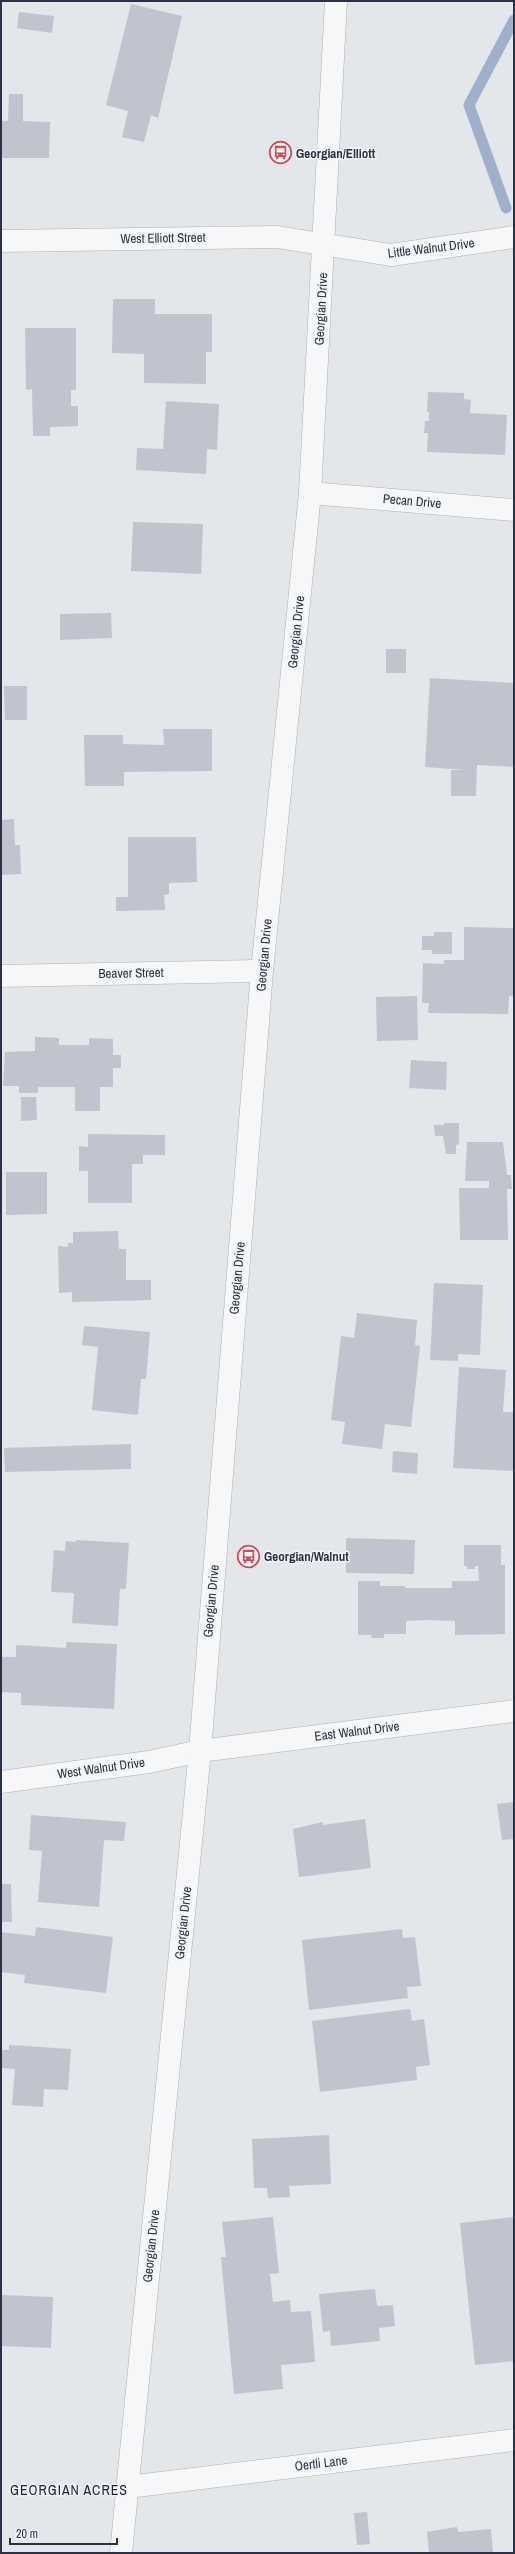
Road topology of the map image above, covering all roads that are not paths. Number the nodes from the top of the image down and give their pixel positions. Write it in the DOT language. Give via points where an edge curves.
graph roads {
  1 [pos="336,1"];
  2 [pos="514,237"];
  3 [pos="1,241"];
  4 [pos="324,244"];
  5 [pos="310,493"];
  6 [pos="514,510"];
  7 [pos="262,971"];
  8 [pos="1,976"];
  9 [pos="514,1711"];
  10 [pos="200,1751"];
  11 [pos="1,1782"];
  12 [pos="514,2440"];
  13 [pos="128,2487"];
  14 [pos="121,2553"];
  1 -- 4 [label="street, Georgian Drive"];
  2 -- 4 [label="street, Little Walnut Drive" via="391,255"];
  3 -- 4 [label="street, West Elliott Street" via="277,237"];
  4 -- 5 [label="street, Georgian Drive"];
  5 -- 6 [label="street, Pecan Drive"];
  5 -- 7 [label="street, Georgian Drive"];
  7 -- 8 [label="street, Beaver Street"];
  7 -- 10 [label="street, Georgian Drive"];
  9 -- 10 [label="street, East Walnut Drive"];
  10 -- 11 [label="street, West Walnut Drive" via="149,1762"];
  10 -- 13 [label="street, Georgian Drive"];
  12 -- 13 [label="street, Oertli Lane"];
  13 -- 14 [label="street, Georgian Drive"];
}
